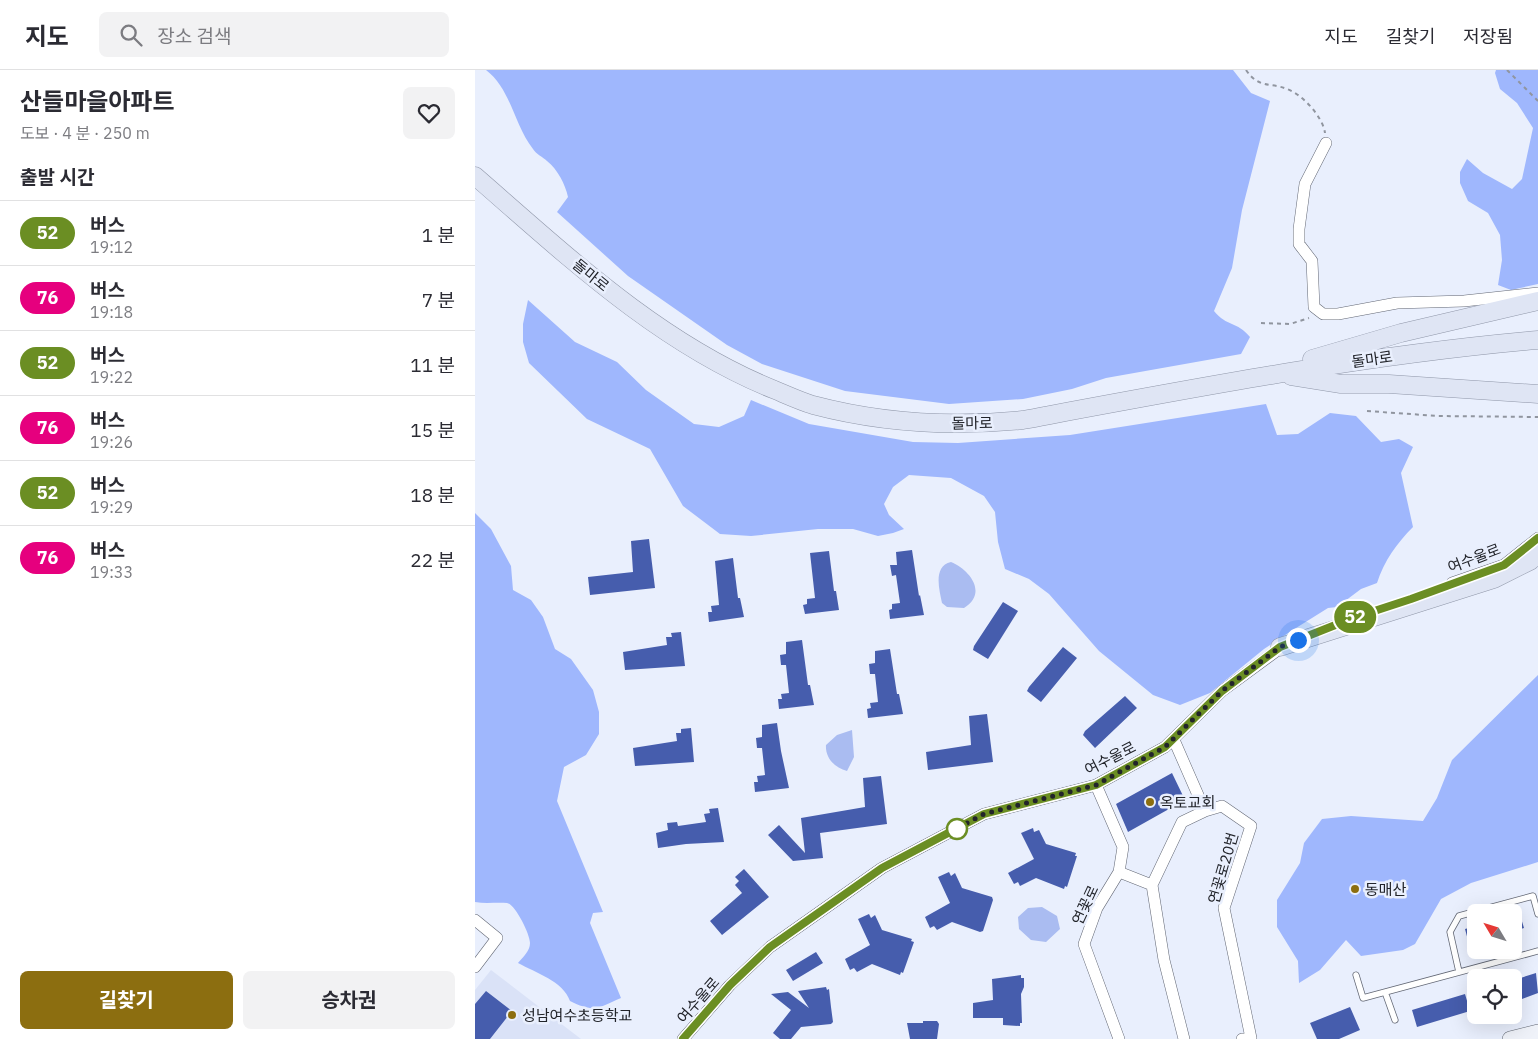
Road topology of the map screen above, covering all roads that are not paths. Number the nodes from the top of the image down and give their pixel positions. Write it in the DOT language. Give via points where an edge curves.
graph roads {
  1 [pos="1326,143"];
  2 [pos="475,176"];
  3 [pos="1538,292"];
  4 [pos="1538,301"];
  5 [pos="1538,340"];
  6 [pos="1273,373"];
  7 [pos="1538,394"];
  8 [pos="1538,538"];
  9 [pos="1538,554"];
  10 [pos="1280,647"];
  11 [pos="1174,740"];
  12 [pos="1096,785"];
  13 [pos="1205,811"];
  14 [pos="1119,872"];
  15 [pos="1152,885"];
  16 [pos="1538,914"];
  17 [pos="475,920"];
  18 [pos="1538,951"];
  19 [pos="475,968"];
  20 [pos="1459,972"];
  21 [pos="1356,975"];
  22 [pos="1385,992"];
  23 [pos="1395,1020"];
  24 [pos="1538,1032"];
  25 [pos="683,1039"];
  26 [pos="1119,1039"];
  27 [pos="1185,1039"];
  28 [pos="1249,1039"];
  29 [pos="1510,1039"];
  1 -- 3 [label="street" via="1305,184 1299,229 1299,244 1312,261 1315,307 1323,314 1397,303 1464,301"];
  2 -- 6 [label="main road, 돌마로" via="571,260 637,312 742,377 812,405 856,415 902,420 988,424"];
  4 -- 6 [label="main road" via="1385,337"];
  5 -- 6 [label="main road, 돌마로" via="1449,348"];
  6 -- 7 [label="main road" via="1341,384"];
  8 -- 10 [label="street, 여수울로" via="1504,565"];
  9 -- 10 [label="main road" via="1494,579"];
  10 -- 11 [label="street, 여수울로" via="1222,691"];
  11 -- 12 [label="street, 여수울로"];
  11 -- 13 [label="street"];
  12 -- 14 [label="street, 연꽃로" via="1123,847"];
  12 -- 25 [label="street, 여수울로" via="984,814 882,868 770,947 730,985"];
  13 -- 15 [label="street" via="1182,822"];
  13 -- 28 [label="street, 연꽃로20번" via="1222,806 1251,826 1224,908"];
  14 -- 15 [label="street"];
  14 -- 26 [label="street, 연꽃로" via="1097,908 1084,944"];
  15 -- 27 [label="street" via="1164,960"];
  16 -- 20 [label="lane" via="1533,896 1459,916 1450,932"];
  17 -- 19 [label="street" via="497,938"];
  18 -- 20 [label="lane"];
  20 -- 22 [label="lane"];
  21 -- 22 [label="lane" via="1363,998"];
  22 -- 23 [label="lane"];
  24 -- 29 [label="main road"];
}
